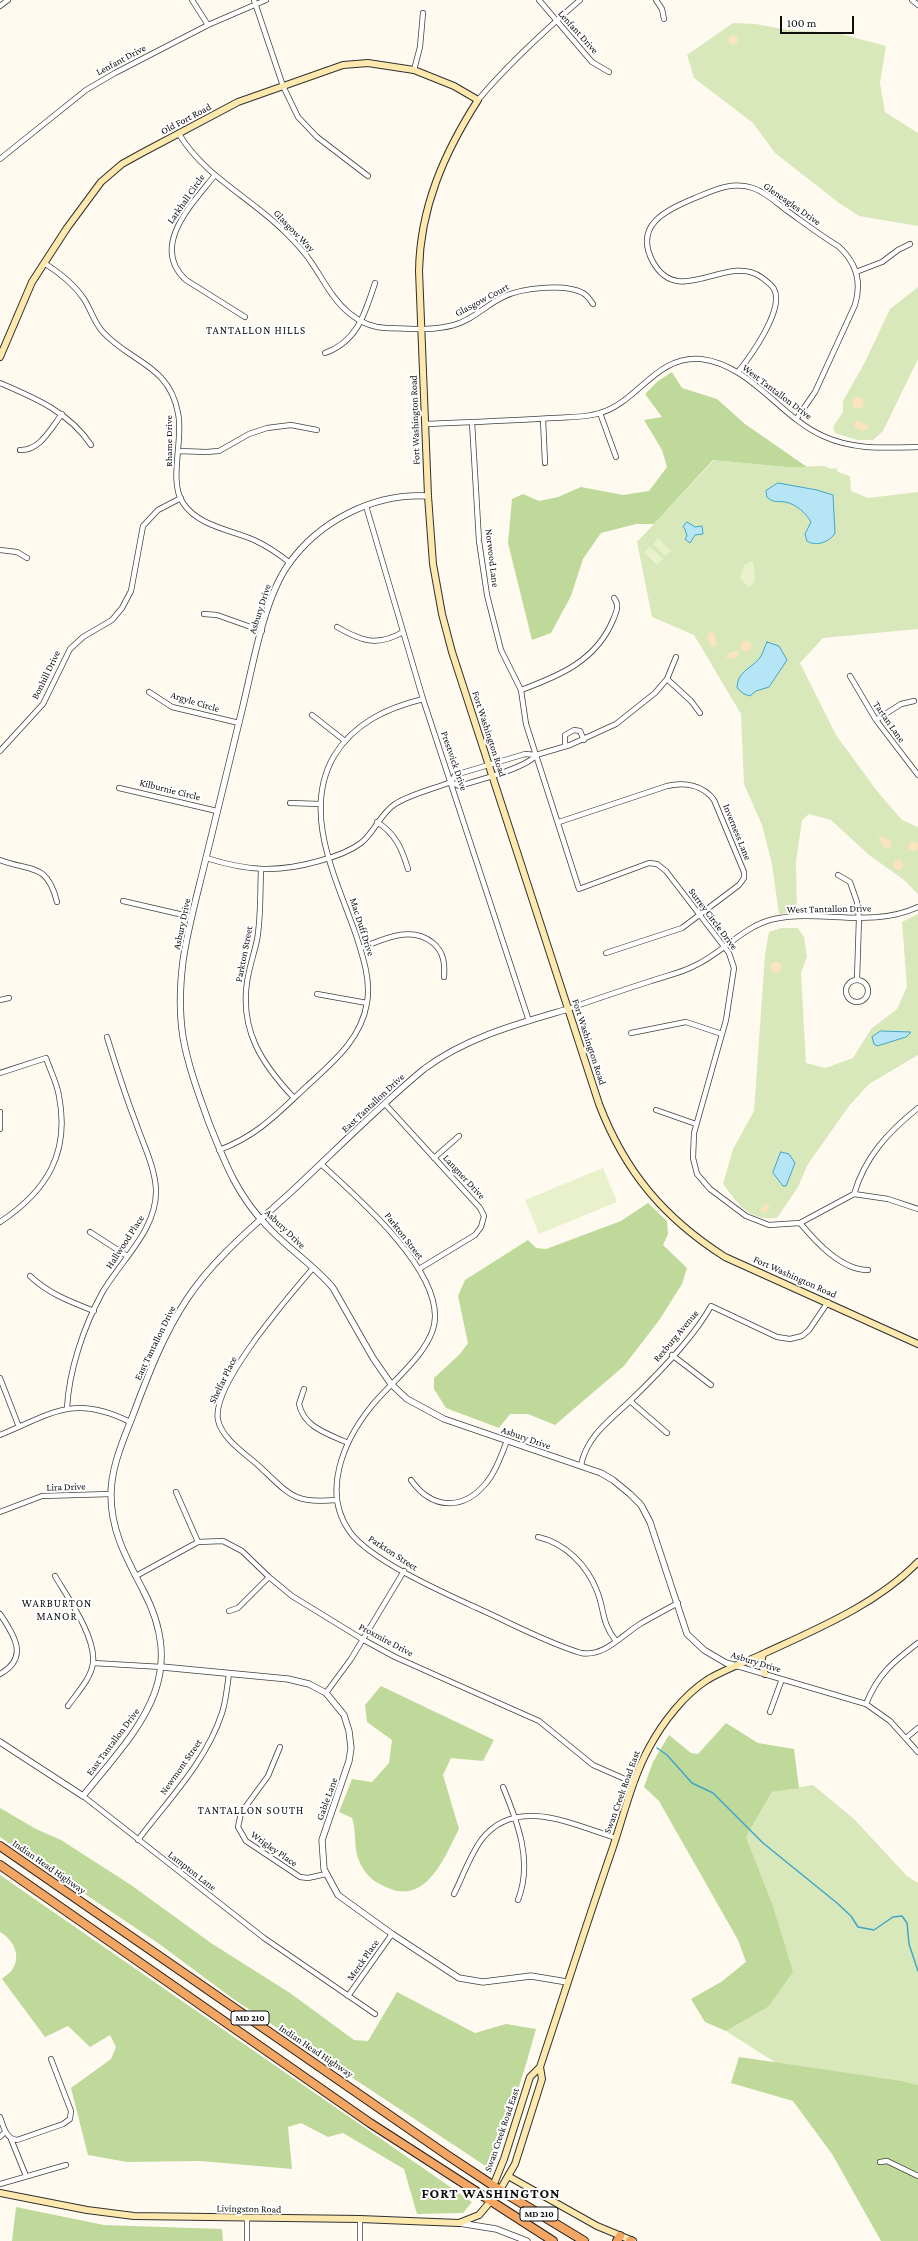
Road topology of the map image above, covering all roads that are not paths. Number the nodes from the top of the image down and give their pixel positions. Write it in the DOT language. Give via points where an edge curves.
graph roads {
  1 [pos="8,0"];
  2 [pos="192,0"];
  3 [pos="266,0"];
  4 [pos="539,0"];
  5 [pos="580,0"];
  6 [pos="656,0"];
  7 [pos="912,0"];
  8 [pos="255,2"];
  9 [pos="918,5"];
  10 [pos="0,6"];
  11 [pos="423,13"];
  12 [pos="664,19"];
  13 [pos="556,21"];
  14 [pos="208,26"];
  15 [pos="414,70"];
  16 [pos="609,72"];
  17 [pos="283,86"];
  18 [pos="478,100"];
  19 [pos="179,134"];
  20 [pos="0,159"];
  21 [pos="215,175"];
  22 [pos="368,176"];
  23 [pos="910,244"];
  24 [pos="44,263"];
  25 [pos="856,272"];
  26 [pos="375,283"];
  27 [pos="593,304"];
  28 [pos="246,317"];
  29 [pos="362,322"];
  30 [pos="421,330"];
  31 [pos="325,353"];
  32 [pos="0,357"];
  33 [pos="738,372"];
  34 [pos="0,383"];
  35 [pos="600,413"];
  36 [pos="62,414"];
  37 [pos="797,418"];
  38 [pos="543,419"];
  39 [pos="472,422"];
  40 [pos="425,424"];
  41 [pos="317,430"];
  42 [pos="91,444"];
  43 [pos="918,447"];
  44 [pos="20,450"];
  45 [pos="179,451"];
  46 [pos="616,457"];
  47 [pos="545,463"];
  48 [pos="428,496"];
  49 [pos="181,498"];
  50 [pos="366,506"];
  51 [pos="0,550"];
  52 [pos="27,558"];
  53 [pos="290,563"];
  54 [pos="614,598"];
  55 [pos="204,614"];
  56 [pos="337,627"];
  57 [pos="262,631"];
  58 [pos="403,632"];
  59 [pos="676,657"];
  60 [pos="850,676"];
  61 [pos="668,679"];
  62 [pos="521,690"];
  63 [pos="149,692"];
  64 [pos="423,699"];
  65 [pos="914,701"];
  66 [pos="700,713"];
  67 [pos="312,715"];
  68 [pos="876,720"];
  69 [pos="239,723"];
  70 [pos="584,740"];
  71 [pos="345,741"];
  72 [pos="565,746"];
  73 [pos="0,751"];
  74 [pos="536,755"];
  75 [pos="488,765"];
  76 [pos="918,774"];
  77 [pos="492,776"];
  78 [pos="451,782"];
  79 [pos="119,788"];
  80 [pos="290,803"];
  81 [pos="320,804"];
  82 [pos="217,812"];
  83 [pos="377,822"];
  84 [pos="559,822"];
  85 [pos="206,858"];
  86 [pos="330,858"];
  87 [pos="0,860"];
  88 [pos="408,869"];
  89 [pos="261,870"];
  90 [pos="838,875"];
  91 [pos="123,901"];
  92 [pos="57,902"];
  93 [pos="918,907"];
  94 [pos="699,916"];
  95 [pos="192,918"];
  96 [pos="859,918"];
  97 [pos="725,947"];
  98 [pos="360,948"];
  99 [pos="606,953"];
  100 [pos="444,977"];
  101 [pos="857,980"];
  102 [pos="317,994"];
  103 [pos="9,998"];
  104 [pos="0,1000"];
  105 [pos="367,1003"];
  106 [pos="568,1009"];
  107 [pos="529,1021"];
  108 [pos="631,1033"];
  109 [pos="722,1034"];
  110 [pos="107,1037"];
  111 [pos="0,1073"];
  112 [pos="294,1098"];
  113 [pos="385,1104"];
  114 [pos="918,1108"];
  115 [pos="656,1110"];
  116 [pos="0,1112"];
  117 [pos="696,1124"];
  118 [pos="0,1129"];
  119 [pos="459,1136"];
  120 [pos="219,1150"];
  121 [pos="434,1158"];
  122 [pos="321,1164"];
  123 [pos="854,1194"];
  124 [pos="918,1209"];
  125 [pos="261,1220"];
  126 [pos="0,1222"];
  127 [pos="800,1223"];
  128 [pos="90,1232"];
  129 [pos="127,1256"];
  130 [pos="313,1268"];
  131 [pos="419,1269"];
  132 [pos="868,1270"];
  133 [pos="30,1276"];
  134 [pos="828,1302"];
  135 [pos="94,1311"];
  136 [pos="917,1341"];
  137 [pos="672,1356"];
  138 [pos="0,1378"];
  139 [pos="391,1384"];
  140 [pos="712,1385"];
  141 [pos="304,1389"];
  142 [pos="630,1401"];
  143 [pos="67,1408"];
  144 [pos="130,1422"];
  145 [pos="19,1427"];
  146 [pos="667,1434"];
  147 [pos="0,1435"];
  148 [pos="507,1441"];
  149 [pos="348,1443"];
  150 [pos="581,1466"];
  151 [pos="411,1480"];
  152 [pos="176,1492"];
  153 [pos="111,1494"];
  154 [pos="336,1500"];
  155 [pos="0,1512"];
  156 [pos="538,1537"];
  157 [pos="198,1542"];
  158 [pos="918,1562"];
  159 [pos="404,1571"];
  160 [pos="56,1576"];
  161 [pos="136,1576"];
  162 [pos="269,1577"];
  163 [pos="678,1603"];
  164 [pos="229,1611"];
  165 [pos="0,1614"];
  166 [pos="362,1639"];
  167 [pos="616,1641"];
  168 [pos="918,1643"];
  169 [pos="763,1654"];
  170 [pos="93,1663"];
  171 [pos="737,1666"];
  172 [pos="162,1667"];
  173 [pos="0,1674"];
  174 [pos="229,1674"];
  175 [pos="765,1674"];
  176 [pos="782,1679"];
  177 [pos="326,1693"];
  178 [pos="866,1704"];
  179 [pos="68,1706"];
  180 [pos="770,1712"];
  181 [pos="918,1728"];
  182 [pos="906,1738"];
  183 [pos="0,1742"];
  184 [pos="280,1747"];
  185 [pos="918,1752"];
  186 [pos="634,1783"];
  187 [pos="503,1787"];
  188 [pos="83,1796"];
  189 [pos="515,1816"];
  190 [pos="616,1838"];
  191 [pos="138,1840"];
  192 [pos="0,1846"];
  193 [pos="0,1865"];
  194 [pos="326,1874"];
  195 [pos="454,1894"];
  196 [pos="518,1900"];
  197 [pos="392,1934"];
  198 [pos="568,1982"];
  199 [pos="348,1996"];
  200 [pos="375,2014"];
  201 [pos="51,2059"];
  202 [pos="540,2067"];
  203 [pos="0,2117"];
  204 [pos="6,2132"];
  205 [pos="0,2137"];
  206 [pos="11,2139"];
  207 [pos="880,2162"];
  208 [pos="66,2165"];
  209 [pos="26,2176"];
  210 [pos="508,2176"];
  211 [pos="918,2176"];
  212 [pos="0,2184"];
  213 [pos="496,2188"];
  214 [pos="0,2193"];
  215 [pos="490,2201"];
  216 [pos="247,2219"];
  217 [pos="360,2219"];
  218 [pos="459,2223"];
  219 [pos="618,2238"];
  220 [pos="247,2241"];
  221 [pos="360,2241"];
  222 [pos="527,2241"];
  223 [pos="553,2241"];
  224 [pos="584,2241"];
  225 [pos="631,2241"];
  1 -- 10 [label="street"];
  2 -- 14 [label="street"];
  3 -- 8 [label="street, Lenfant Drive"];
  4 -- 13 [label="street, Lenfant Drive"];
  5 -- 13 [label="street, Fort Washington Road"];
  6 -- 12 [label="street" via="662,9"];
  7 -- 9 [label="street"];
  8 -- 14 [label="street, Lenfant Drive"];
  8 -- 17 [label="street"];
  11 -- 15 [label="street" via="420,47"];
  13 -- 16 [label="street, Lenfant Drive" via="592,62"];
  13 -- 18 [label="street, Fort Washington Road" via="502,71"];
  14 -- 20 [label="street, Lenfant Drive" via="86,90"];
  15 -- 17 [label="main road, Old Fort Road" via="368,63 343,65"];
  15 -- 18 [label="main road, Old Fort Road" via="454,86"];
  17 -- 19 [label="main road, Old Fort Road" via="238,102"];
  17 -- 22 [label="street" via="298,117 317,137"];
  18 -- 30 [label="main road, Fort Washington Road" via="449,150 426,214 420,258"];
  19 -- 21 [label="street, Glasgow Way" via="202,165"];
  19 -- 24 [label="main road, Old Fort Road" via="130,159 111,173 89,196"];
  21 -- 28 [label="street, Larkhall Circle" via="175,230 173,256 178,271 186,280"];
  21 -- 29 [label="street, Glasgow Way" via="286,233 310,261 337,302"];
  23 -- 25 [label="street" via="882,262"];
  24 -- 32 [label="main road, Old Fort Road" via="25,296"];
  24 -- 45 [label="street, Rhame Drive" via="62,275 78,291 106,335 155,370 166,383 178,412"];
  25 -- 33 [label="street, Gleneagles Drive" via="849,258 838,246 752,188 734,185 716,189 662,214 652,225 648,243 653,261 662,273 673,280 685,282 744,269 760,276 774,289 776,301 765,331"];
  25 -- 37 [label="street, Gleneagles Drive" via="858,291 855,306 819,384"];
  26 -- 29 [label="street"];
  27 -- 30 [label="street, Glasgow Court" via="584,293 571,289 522,290 502,297 468,320"];
  29 -- 30 [label="street, Glasgow Way" via="387,328"];
  29 -- 31 [label="street" via="347,341"];
  30 -- 40 [label="main road, Fort Washington Road"];
  33 -- 35 [label="street, West Tantallon Drive" via="704,360 681,361 659,370 617,405"];
  33 -- 37 [label="street, West Tantallon Drive"];
  34 -- 36 [label="street" via="42,401"];
  35 -- 38 [label="street, West Tantallon Drive"];
  35 -- 46 [label="street"];
  36 -- 42 [label="street"];
  36 -- 44 [label="street" via="40,443 28,450"];
  37 -- 43 [label="street, West Tantallon Drive" via="822,436 844,443 875,448"];
  38 -- 39 [label="street, West Tantallon Drive"];
  38 -- 47 [label="street"];
  39 -- 40 [label="street, West Tantallon Drive"];
  39 -- 62 [label="street, Norwood Lane" via="480,542 486,588 501,650"];
  40 -- 48 [label="main road, Fort Washington Road"];
  41 -- 45 [label="street" via="292,426 267,428 249,434 219,451"];
  45 -- 49 [label="street, Rhame Drive" via="177,478"];
  48 -- 50 [label="street, Asbury Drive" via="397,497"];
  48 -- 75 [label="main road, Fort Washington Road" via="433,564 442,614"];
  49 -- 53 [label="street, Rhame Drive" via="200,520 256,541"];
  49 -- 73 [label="street, Bonhill Drive" via="158,510 144,526 131,591 119,612 106,625 83,637 70,649 43,704"];
  50 -- 53 [label="street, Asbury Drive" via="345,515 319,532"];
  50 -- 58 [label="street, Prestwick Drive"];
  51 -- 52 [label="street" via="17,552"];
  53 -- 57 [label="street, Asbury Drive" via="274,590"];
  54 -- 62 [label="street" via="618,606 612,624 588,655 561,675"];
  55 -- 57 [label="street" via="217,615"];
  56 -- 58 [label="street" via="359,638 373,641 390,639"];
  57 -- 69 [label="street, Asbury Drive"];
  58 -- 64 [label="street, Prestwick Drive"];
  59 -- 61 [label="street"];
  60 -- 68 [label="street, Tartan Lane"];
  61 -- 66 [label="street"];
  61 -- 70 [label="street" via="624,718"];
  62 -- 74 [label="street, Surrey Circle Drive" via="523,712"];
  63 -- 69 [label="street, Argyle Circle" via="172,707"];
  64 -- 71 [label="street, Mac Duff Drive" via="379,715 361,725"];
  64 -- 78 [label="street, Prestwick Drive"];
  65 -- 68 [label="street" via="901,704"];
  67 -- 71 [label="street"];
  68 -- 76 [label="street, Tartan Lane"];
  69 -- 82 [label="street, Asbury Drive"];
  70 -- 72 [label="street"];
  70 -- 72 [label="street" via="580,731 574,730 565,735"];
  71 -- 81 [label="street, Mac Duff Drive" via="326,771"];
  72 -- 74 [label="street"];
  74 -- 75 [label="street" via="527,754"];
  74 -- 77 [label="street" via="530,762"];
  74 -- 84 [label="street, Surrey Circle Drive"];
  75 -- 77 [label="main road, Fort Washington Road"];
  75 -- 78 [label="street" via="455,775"];
  77 -- 78 [label="street" via="459,786"];
  77 -- 106 [label="main road, Fort Washington Road"];
  78 -- 83 [label="street" via="396,804"];
  78 -- 107 [label="street, Prestwick Drive"];
  79 -- 82 [label="street, Kilburnie Circle"];
  80 -- 81 [label="street"];
  81 -- 86 [label="street, Mac Duff Drive" via="321,822"];
  82 -- 85 [label="street, Asbury Drive"];
  83 -- 86 [label="street" via="359,844"];
  83 -- 88 [label="street" via="398,841"];
  84 -- 94 [label="street, Surrey Circle Drive" via="579,889 655,863 663,868"];
  84 -- 94 [label="street, Inverness Lane" via="676,784 690,785 705,792 717,805 744,877 739,885"];
  85 -- 89 [label="street" via="237,867"];
  85 -- 95 [label="street, Asbury Drive"];
  86 -- 89 [label="street" via="292,868"];
  86 -- 98 [label="street, Mac Duff Drive"];
  87 -- 92 [label="street" via="33,868 43,874 51,883"];
  89 -- 112 [label="street, Parkton Street" via="258,928 247,982 248,1024 256,1048 266,1066"];
  90 -- 96 [label="street" via="846,877 853,886"];
  91 -- 95 [label="street"];
  93 -- 96 [label="street, West Tantallon Drive" via="894,915"];
  94 -- 97 [label="street, Surrey Circle Drive"];
  94 -- 99 [label="street, Inverness Lane" via="682,928"];
  95 -- 120 [label="street, Asbury Drive" via="183,963 182,1027 188,1061"];
  96 -- 97 [label="street, West Tantallon Drive" via="776,919 756,924"];
  96 -- 101 [label="street"];
  97 -- 106 [label="street, West Tantallon Drive" via="692,967"];
  97 -- 109 [label="street, Surrey Circle Drive" via="734,972"];
  98 -- 100 [label="street" via="399,935 421,935 440,950 445,964"];
  98 -- 105 [label="street, Mac Duff Drive" via="367,973"];
  101 -- 101 [label="street" via="848,983 845,992 851,1001 858,1002 865,999 868,992 866,985"];
  102 -- 105 [label="street"];
  103 -- 104 [label="street"];
  105 -- 112 [label="street, Mac Duff Drive" via="361,1023 347,1048"];
  106 -- 107 [label="street, East Tantallon Drive"];
  106 -- 134 [label="main road, Fort Washington Road" via="609,1129 623,1157 649,1192 686,1228 725,1257"];
  107 -- 113 [label="street, East Tantallon Drive" via="482,1036 451,1051 408,1082"];
  108 -- 109 [label="street" via="686,1022"];
  109 -- 117 [label="street, Surrey Circle Drive"];
  110 -- 129 [label="street, Hallwood Place" via="151,1165 156,1189 151,1218"];
  111 -- 126 [label="street" via="46,1058 59,1095 61,1136 51,1171 40,1188 27,1202"];
  112 -- 120 [label="street, Mac Duff Drive" via="252,1135"];
  113 -- 121 [label="street, Langner Drive"];
  113 -- 122 [label="street, East Tantallon Drive"];
  114 -- 123 [label="street" via="887,1135 874,1151 862,1171"];
  115 -- 117 [label="street"];
  116 -- 118 [label="street"];
  117 -- 127 [label="street, Surrey Circle Drive" via="692,1148 695,1170 710,1188 756,1221 781,1226"];
  119 -- 121 [label="street"];
  120 -- 125 [label="street, Asbury Drive" via="234,1183"];
  121 -- 131 [label="street, Langner Drive" via="480,1208 484,1216 481,1228 475,1236"];
  122 -- 125 [label="street, East Tantallon Drive"];
  122 -- 131 [label="street, Parkton Street" via="374,1212"];
  123 -- 124 [label="street" via="888,1199"];
  123 -- 127 [label="street, Surrey Circle Drive"];
  125 -- 130 [label="street, Asbury Drive"];
  125 -- 144 [label="street, East Tantallon Drive" via="215,1264 187,1299 156,1358"];
  127 -- 132 [label="street" via="839,1260 853,1268"];
  128 -- 129 [label="street"];
  129 -- 135 [label="street, Hallwood Place" via="102,1293"];
  130 -- 139 [label="street, Asbury Drive" via="325,1278 340,1299 373,1358"];
  130 -- 154 [label="street, Shelfar Place" via="258,1335 220,1400 218,1416 221,1428 233,1443 289,1494 306,1501"];
  131 -- 139 [label="street, Parkton Street" via="433,1303 434,1326 427,1343"];
  133 -- 135 [label="street" via="57,1296"];
  134 -- 136 [label="main road, Fort Washington Road"];
  134 -- 137 [label="street, Rexburg Avenue" via="809,1330 802,1336 790,1339 777,1337 711,1306 694,1332"];
  135 -- 143 [label="street, Hallwood Place" via="71,1374"];
  137 -- 140 [label="street"];
  137 -- 142 [label="street, Rexburg Avenue"];
  138 -- 145 [label="street"];
  139 -- 148 [label="street, Asbury Drive" via="407,1399 444,1419"];
  139 -- 149 [label="street, Parkton Street" via="363,1417"];
  141 -- 149 [label="street" via="299,1404 306,1420 316,1428"];
  142 -- 146 [label="street"];
  142 -- 150 [label="street, Rexburg Avenue" via="590,1441"];
  143 -- 144 [label="street" via="96,1408"];
  143 -- 145 [label="street"];
  144 -- 153 [label="street, East Tantallon Drive" via="116,1463"];
  145 -- 147 [label="street"];
  148 -- 150 [label="street, Asbury Drive"];
  148 -- 151 [label="street" via="488,1481 465,1499 446,1504 437,1503 424,1496"];
  149 -- 154 [label="street, Parkton Street" via="338,1474"];
  150 -- 163 [label="street, Asbury Drive" via="613,1480 641,1505 656,1537"];
  152 -- 157 [label="street"];
  153 -- 155 [label="street, Lira Drive" via="42,1496"];
  153 -- 161 [label="street, East Tantallon Drive" via="116,1535"];
  154 -- 159 [label="street, Parkton Street" via="354,1537"];
  156 -- 167 [label="street" via="563,1548 586,1570 597,1591 604,1622"];
  157 -- 161 [label="street, Proxmire Drive"];
  157 -- 162 [label="street, Proxmire Drive" via="216,1540 231,1544"];
  158 -- 169 [label="main road, Swan Creek Road East" via="889,1587 858,1606"];
  159 -- 166 [label="street"];
  159 -- 167 [label="street, Parkton Street" via="460,1600 571,1650 592,1655"];
  160 -- 170 [label="street" via="86,1630"];
  161 -- 172 [label="street, East Tantallon Drive" via="155,1617 160,1638"];
  162 -- 164 [label="street" via="238,1608"];
  162 -- 166 [label="street, Proxmire Drive" via="292,1596"];
  163 -- 167 [label="street, Parkton Street"];
  163 -- 171 [label="street, Asbury Drive" via="688,1634 696,1643 726,1663"];
  165 -- 173 [label="street" via="18,1652 12,1666"];
  166 -- 177 [label="street"];
  166 -- 186 [label="street, Proxmire Drive" via="395,1657 539,1721 587,1762"];
  168 -- 178 [label="street" via="886,1668 873,1687"];
  169 -- 171 [label="main road, Swan Creek Road East"];
  169 -- 175 [label="main road" via="761,1663"];
  170 -- 172 [label="street, Gable Lane"];
  170 -- 179 [label="street"];
  171 -- 175 [label="street, Asbury Drive"];
  171 -- 186 [label="main road, Swan Creek Road East" via="695,1689 675,1711 651,1744"];
  172 -- 174 [label="street, Gable Lane"];
  172 -- 188 [label="street, East Tantallon Drive" via="146,1715"];
  174 -- 177 [label="street, Gable Lane" via="302,1681"];
  174 -- 191 [label="street, Newmont Street" via="222,1712 208,1744 188,1776"];
  175 -- 176 [label="street, Asbury Drive"];
  176 -- 178 [label="street, Asbury Drive"];
  176 -- 180 [label="street"];
  177 -- 194 [label="street, Gable Lane" via="344,1715 351,1740 347,1768 322,1840 322,1863"];
  178 -- 182 [label="street, Asbury Drive" via="885,1716"];
  181 -- 182 [label="street"];
  182 -- 185 [label="street, Asbury Drive"];
  183 -- 188 [label="street, Lampton Lane"];
  184 -- 194 [label="street, Wrigley Place" via="268,1776 241,1813 238,1822 239,1832 246,1841 300,1877"];
  186 -- 190 [label="main road, Swan Creek Road East"];
  187 -- 189 [label="street"];
  188 -- 191 [label="street, Lampton Lane"];
  189 -- 190 [label="street" via="540,1815"];
  189 -- 195 [label="street" via="496,1827 482,1840"];
  189 -- 196 [label="street" via="524,1848 525,1863 522,1890"];
  190 -- 198 [label="main road, Swan Creek Road East"];
  191 -- 199 [label="street, Lampton Lane" via="252,1929"];
  192 -- 213 [label="highway, Indian Head Highway / MD 210"];
  193 -- 215 [label="highway, MD 210" via="364,2119"];
  194 -- 197 [label="street, Gable Lane" via="335,1891 345,1901"];
  197 -- 198 [label="street, Gable Lane" via="446,1970 467,1980 489,1982 531,1976"];
  197 -- 199 [label="street, Merck Place"];
  198 -- 202 [label="main road, Swan Creek Road East"];
  199 -- 200 [label="street, Lampton Lane"];
  201 -- 206 [label="street" via="71,2111 70,2119 21,2140"];
  202 -- 210 [label="main road, Swan Creek Road East" via="542,2079 515,2164"];
  202 -- 213 [label="main road, Swan Creek Road East" via="530,2077"];
  203 -- 204 [label="street"];
  204 -- 205 [label="street"];
  204 -- 206 [label="street"];
  206 -- 209 [label="street"];
  207 -- 211 [label="street" via="892,2162"];
  208 -- 209 [label="street"];
  209 -- 212 [label="street"];
  210 -- 213 [label="main road, Swan Creek Road East"];
  210 -- 219 [label="main road"];
  213 -- 215 [label="main road, Swan Creek Road East"];
  213 -- 224 [label="highway, Indian Head Highway / MD 210"];
  214 -- 216 [label="main road, Livingston Road" via="122,2215"];
  215 -- 218 [label="main road, Livingston Road" via="479,2215"];
  215 -- 223 [label="highway, MD 210"];
  216 -- 217 [label="main road, Livingston Road"];
  216 -- 220 [label="street"];
  217 -- 218 [label="main road, Livingston Road"];
  217 -- 221 [label="street"];
  218 -- 222 [label="street" via="496,2229"];
  219 -- 225 [label="main road"];
}
